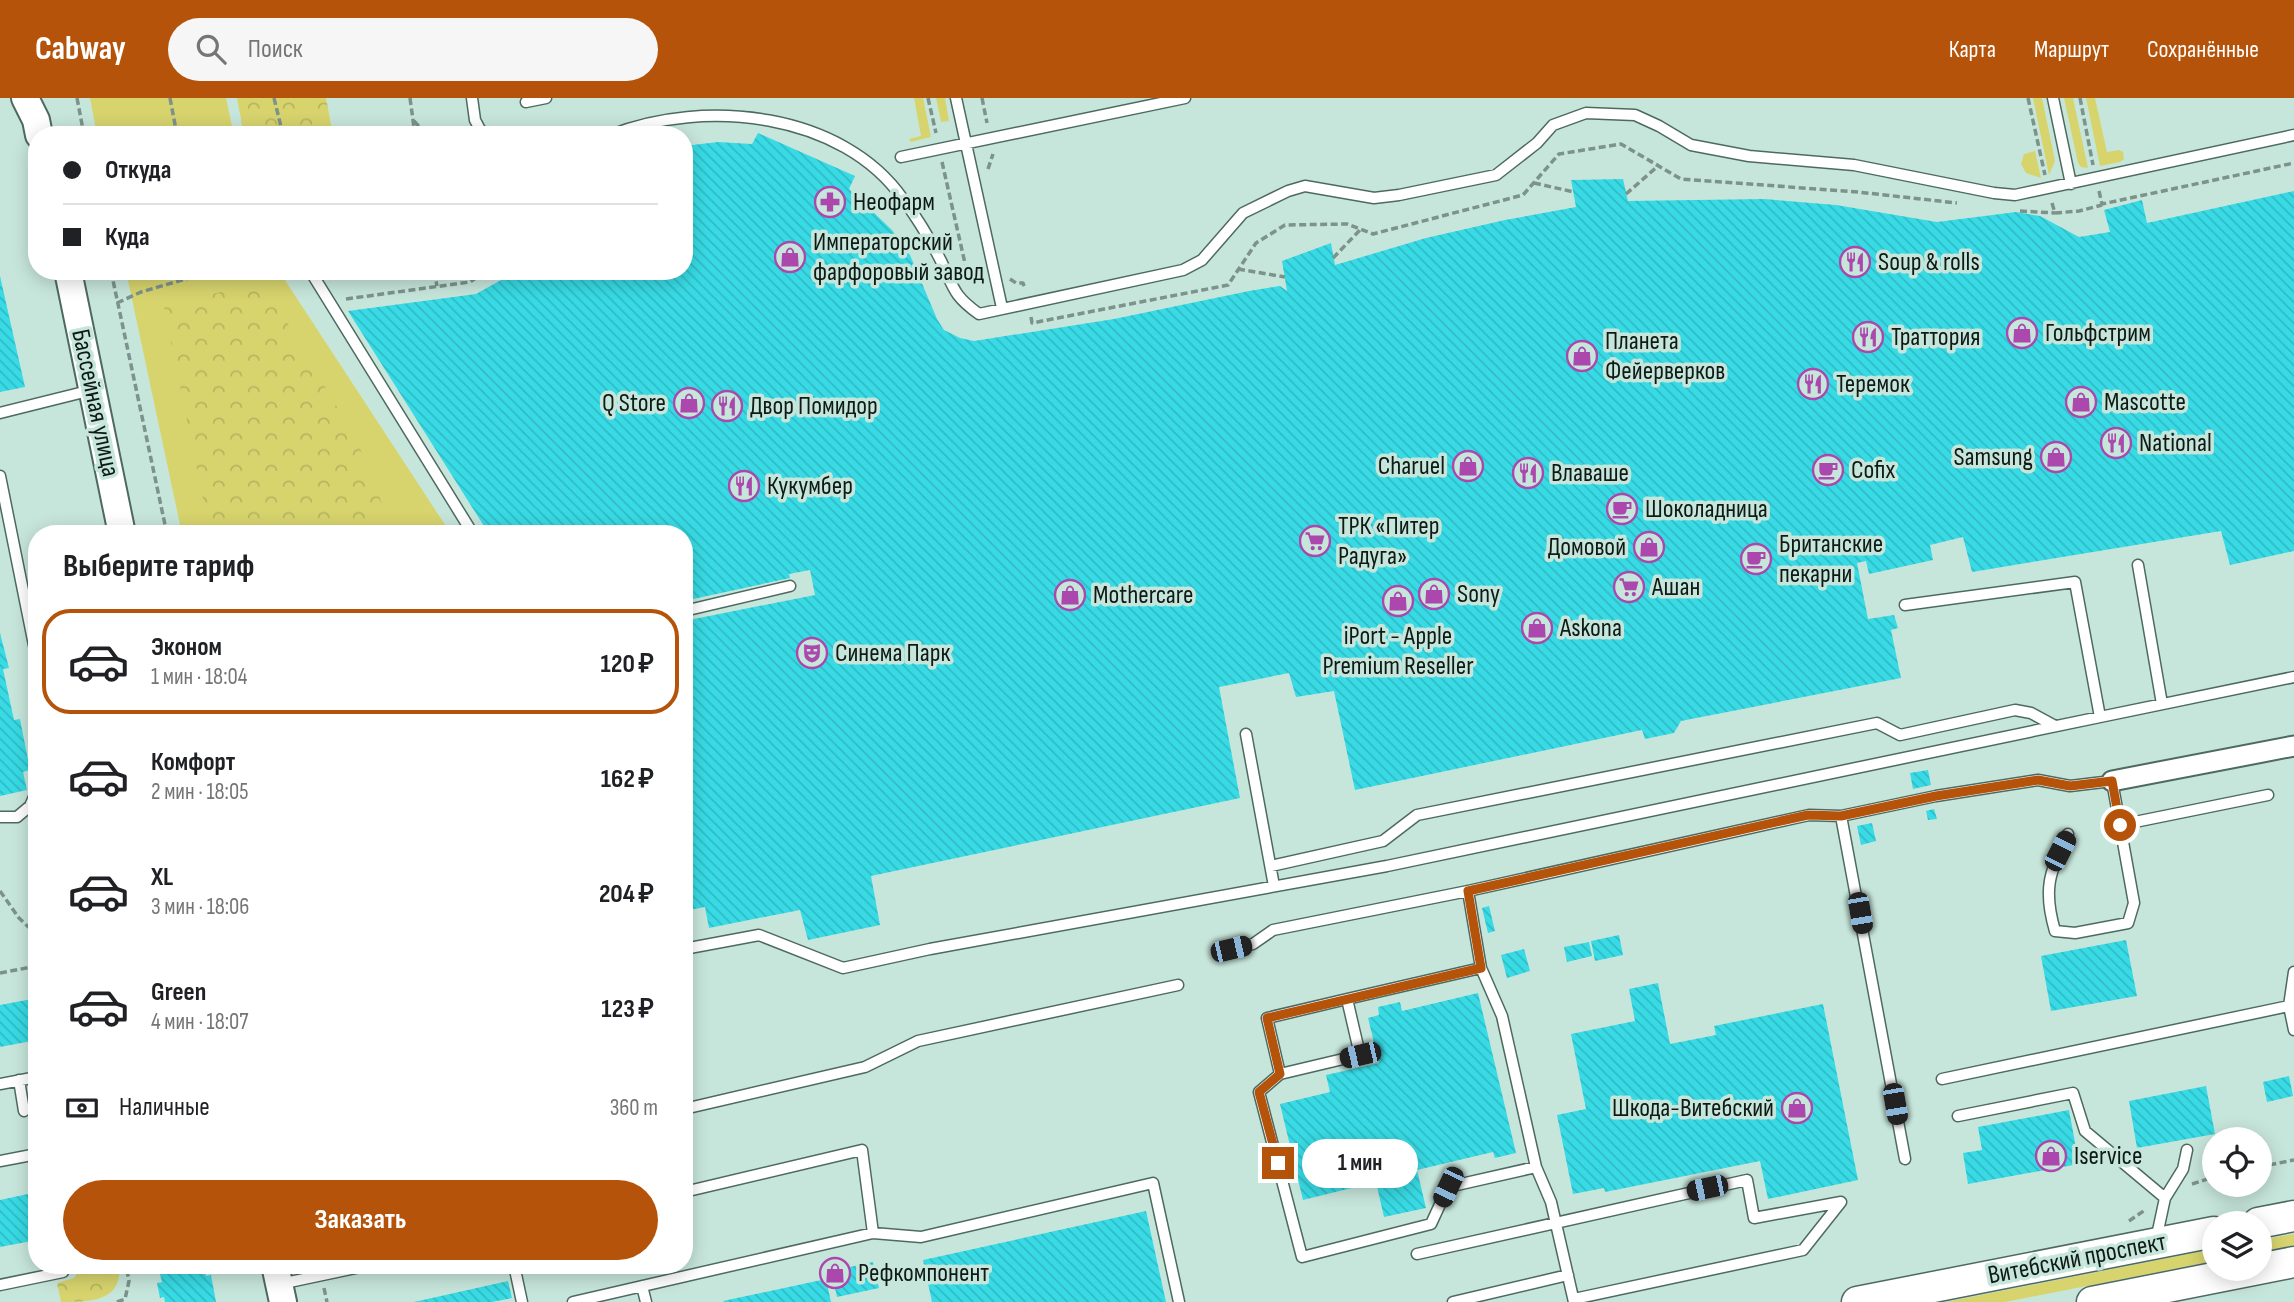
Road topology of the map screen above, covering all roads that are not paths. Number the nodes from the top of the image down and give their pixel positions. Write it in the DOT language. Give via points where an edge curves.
graph roads {
  1 [pos="472,98"];
  2 [pos="545,98"];
  3 [pos="956,98"];
  4 [pos="1185,98"];
  5 [pos="2053,98"];
  6 [pos="526,102"];
  7 [pos="478,126"];
  8 [pos="642,126"];
  9 [pos="2294,135"];
  10 [pos="966,144"];
  11 [pos="901,157"];
  12 [pos="2071,184"];
  13 [pos="70,280"];
  14 [pos="316,280"];
  15 [pos="1002,308"];
  16 [pos="93,390"];
  17 [pos="0,413"];
  18 [pos="0,476"];
  19 [pos="120,525"];
  20 [pos="467,525"];
  21 [pos="2137,565"];
  22 [pos="790,586"];
  23 [pos="1905,605"];
  24 [pos="693,609"];
  25 [pos="28,615"];
  26 [pos="2294,677"];
  27 [pos="2162,704"];
  28 [pos="2100,717"];
  29 [pos="2056,726"];
  30 [pos="1246,734"];
  31 [pos="2294,746"];
  32 [pos="2112,781"];
  33 [pos="2268,795"];
  34 [pos="28,808"];
  35 [pos="1841,816"];
  36 [pos="0,817"];
  37 [pos="2120,825"];
  38 [pos="2068,834"];
  39 [pos="1271,866"];
  40 [pos="1274,886"];
  41 [pos="1468,891"];
  42 [pos="693,946"];
  43 [pos="1231,949"];
  44 [pos="1481,968"];
  45 [pos="2294,978"];
  46 [pos="1178,985"];
  47 [pos="1347,999"];
  48 [pos="2289,1006"];
  49 [pos="2294,1030"];
  50 [pos="1280,1074"];
  51 [pos="28,1078"];
  52 [pos="1942,1079"];
  53 [pos="19,1080"];
  54 [pos="0,1084"];
  55 [pos="693,1107"];
  56 [pos="24,1111"];
  57 [pos="1958,1116"];
  58 [pos="2187,1150"];
  59 [pos="28,1156"];
  60 [pos="1905,1159"];
  61 [pos="0,1161"];
  62 [pos="1536,1167"];
  63 [pos="693,1190"];
  64 [pos="2165,1198"];
  65 [pos="2294,1216"];
  66 [pos="2272,1220"];
  67 [pos="1555,1222"];
  68 [pos="873,1233"];
  69 [pos="2202,1234"];
  70 [pos="2155,1244"];
  71 [pos="1417,1254"];
  72 [pos="2294,1262"];
  73 [pos="53,1274"];
  74 [pos="327,1274"];
  75 [pos="516,1274"];
  76 [pos="1568,1275"];
  77 [pos="279,1284"];
  78 [pos="0,1285"];
  79 [pos="642,1286"];
  80 [pos="1574,1300"];
  81 [pos="522,1302"];
  82 [pos="573,1302"];
  83 [pos="646,1302"];
  84 [pos="1179,1302"];
  85 [pos="1453,1302"];
  86 [pos="1857,1302"];
  87 [pos="2092,1302"];
  1 -- 7 [label="lane"];
  2 -- 6 [label="lane"];
  3 -- 10 [label="lane"];
  4 -- 10 [label="lane"];
  5 -- 12 [label="lane"];
  8 -- 15 [label="lane" via="672,117 734,112 788,123 841,144 870,163 902,197 963,302 979,314"];
  9 -- 12 [label="lane"];
  10 -- 11 [label="lane"];
  10 -- 15 [label="lane"];
  12 -- 15 [label="lane" via="2015,195 1994,193 1854,165 1749,156 1691,145 1635,115 1586,113 1553,125 1496,175 1374,198 1305,186 1243,213 1202,260 1183,270"];
  13 -- 16 [label="street, Бассейная улица"];
  14 -- 20 [label="lane"];
  16 -- 17 [label="lane"];
  16 -- 19 [label="street, Бассейная улица"];
  18 -- 25 [label="lane"];
  21 -- 27 [label="lane"];
  22 -- 24 [label="lane"];
  23 -- 28 [label="lane" via="2075,582"];
  26 -- 27 [label="lane"];
  27 -- 28 [label="lane"];
  28 -- 29 [label="lane"];
  29 -- 39 [label="lane" via="2015,710 1900,734 1877,723 1417,815 1383,841"];
  29 -- 40 [label="lane"];
  30 -- 39 [label="lane"];
  31 -- 32 [label="street"];
  32 -- 35 [label="lane" via="2070,786 2038,780"];
  32 -- 37 [label="lane"];
  33 -- 37 [label="lane"];
  34 -- 36 [label="lane" via="17,817"];
  35 -- 41 [label="lane" via="1808,815"];
  35 -- 60 [label="lane"];
  37 -- 38 [label="lane" via="2134,903 2128,923 2075,933 2055,931 2048,906 2052,867"];
  39 -- 40 [label="lane"];
  40 -- 42 [label="lane" via="843,968 759,935"];
  41 -- 43 [label="lane" via="1273,930 1253,944"];
  41 -- 44 [label="lane"];
  44 -- 47 [label="lane"];
  44 -- 62 [label="lane" via="1502,1016"];
  45 -- 48 [label="lane"];
  46 -- 55 [label="lane" via="918,1041 865,1067"];
  47 -- 50 [label="lane" via="1360,1055"];
  47 -- 50 [label="lane" via="1267,1018"];
  48 -- 49 [label="lane"];
  48 -- 52 [label="lane"];
  50 -- 62 [label="lane" via="1259,1092 1302,1257 1431,1224 1448,1187"];
  51 -- 53 [label="lane"];
  53 -- 54 [label="lane"];
  53 -- 56 [label="lane"];
  57 -- 64 [label="lane" via="2073,1093 2085,1131"];
  58 -- 64 [label="lane" via="2183,1169"];
  59 -- 61 [label="lane"];
  62 -- 67 [label="lane"];
  63 -- 68 [label="lane" via="862,1150"];
  64 -- 70 [label="lane"];
  65 -- 66 [label="main road"];
  67 -- 71 [label="lane"];
  67 -- 76 [label="lane"];
  67 -- 80 [label="lane" via="1747,1180 1755,1218 1841,1202 1803,1250"];
  68 -- 79 [label="lane"];
  68 -- 84 [label="lane" via="921,1237 1153,1183"];
  69 -- 70 [label="main road, Витебский проспект"];
  70 -- 86 [label="main road, Витебский проспект"];
  72 -- 87 [label="main road, Витебский проспект"];
  73 -- 78 [label="lane"];
  74 -- 77 [label="lane"];
  75 -- 81 [label="lane"];
  76 -- 80 [label="lane"];
  76 -- 85 [label="lane"];
  79 -- 82 [label="lane"];
  79 -- 83 [label="lane"];
}
